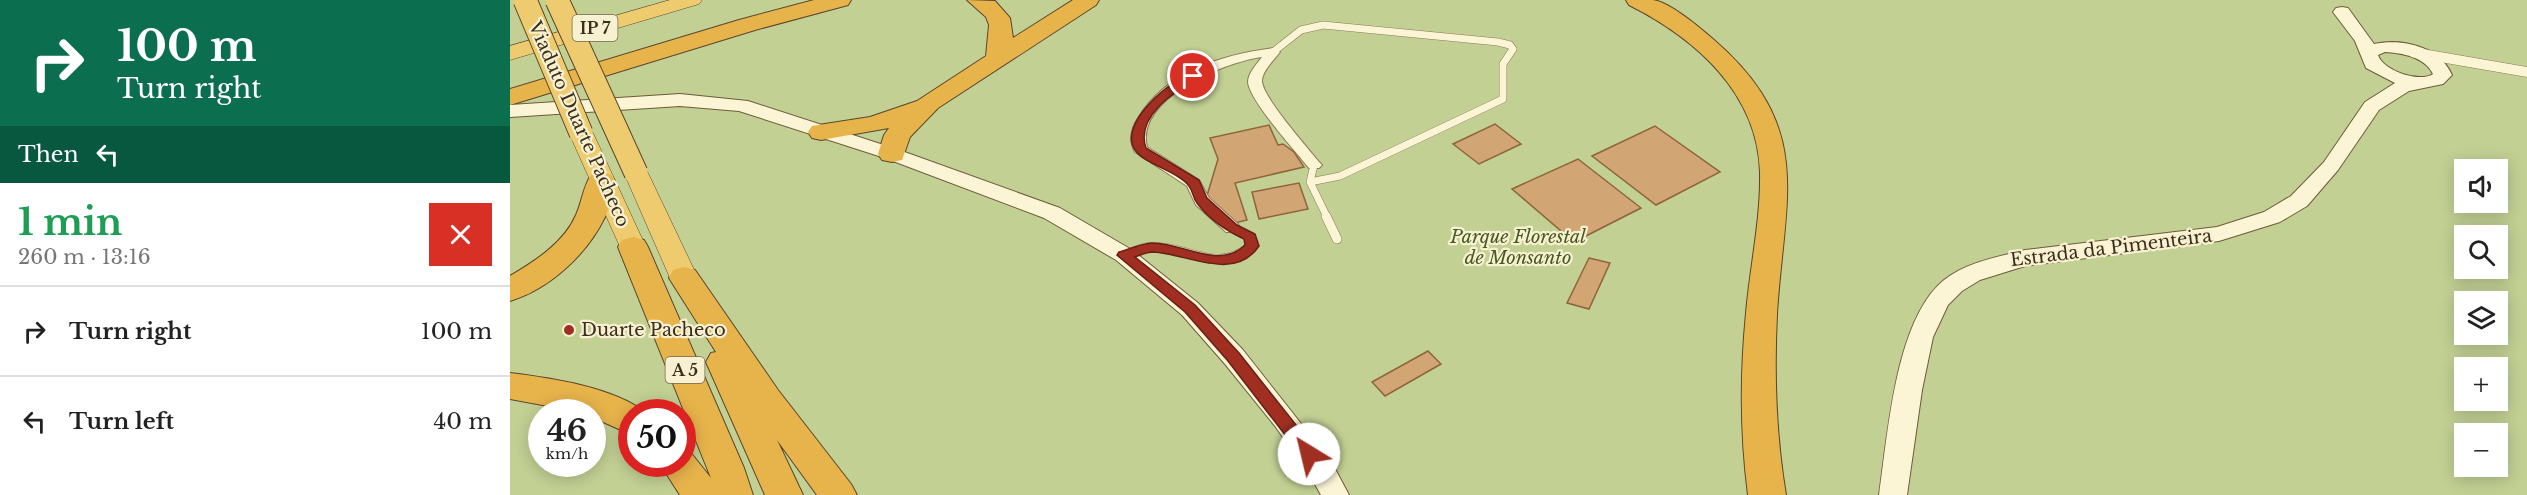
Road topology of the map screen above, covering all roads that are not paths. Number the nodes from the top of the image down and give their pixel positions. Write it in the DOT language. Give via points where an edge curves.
graph roads {
  1 [pos="525,0"];
  2 [pos="557,0"];
  3 [pos="650,0"];
  4 [pos="692,0"];
  5 [pos="776,0"];
  6 [pos="840,0"];
  7 [pos="978,0"];
  8 [pos="1094,0"];
  9 [pos="1623,0"];
  10 [pos="1637,0"];
  11 [pos="2325,0"];
  12 [pos="1078,6"];
  13 [pos="2342,12"];
  14 [pos="1684,29"];
  15 [pos="513,44"];
  16 [pos="1273,52"];
  17 [pos="2415,52"];
  18 [pos="2370,58"];
  19 [pos="997,59"];
  20 [pos="2527,72"];
  21 [pos="510,76"];
  22 [pos="2433,80"];
  23 [pos="510,97"];
  24 [pos="929,104"];
  25 [pos="2372,106"];
  26 [pos="510,111"];
  27 [pos="821,132"];
  28 [pos="892,154"];
  29 [pos="1314,165"];
  30 [pos="598,174"];
  31 [pos="1310,182"];
  32 [pos="1232,228"];
  33 [pos="1337,239"];
  34 [pos="633,247"];
  35 [pos="1124,255"];
  36 [pos="684,278"];
  37 [pos="510,290"];
  38 [pos="510,386"];
  39 [pos="618,413"];
  40 [pos="688,477"];
  41 [pos="702,495"];
  42 [pos="734,495"];
  43 [pos="784,495"];
  44 [pos="838,495"];
  45 [pos="1335,495"];
  46 [pos="1767,495"];
  47 [pos="1893,495"];
  1 -- 30 [label="highway, Viaduto Duarte Pacheco, bridge"];
  2 -- 36 [label="highway, Viaduto Duarte Pacheco, bridge"];
  3 -- 15 [label="highway, IP 7"];
  4 -- 15 [label="highway, IP 7"];
  5 -- 21 [label="highway"];
  6 -- 23 [label="highway"];
  7 -- 19 [label="highway" via="995,12 1003,28"];
  8 -- 12 [label="highway"];
  9 -- 14 [label="highway"];
  10 -- 14 [label="highway"];
  11 -- 13 [label="main road"];
  12 -- 19 [label="highway"];
  13 -- 17 [label="main road"];
  13 -- 18 [label="main road" via="2364,40"];
  14 -- 46 [label="highway" via="1718,56 1747,88 1768,131 1772,205 1759,380"];
  16 -- 29 [label="street" via="1255,86"];
  16 -- 31 [label="lane" via="1303,28 1323,25 1498,42 1513,49 1503,64 1503,99 1340,176"];
  16 -- 32 [label="street" via="1226,61 1176,85 1164,94 1139,127 1140,150 1194,183 1202,201"];
  17 -- 18 [label="main road, Estrada da Pimenteira" via="2384,47 2371,50"];
  17 -- 20 [label="street, Estrada da Pimenteira"];
  17 -- 22 [label="main road, Estrada da Pimenteira" via="2439,66 2443,75"];
  18 -- 22 [label="main road, Estrada da Pimenteira" via="2395,76"];
  18 -- 25 [label="main road, Estrada da Pimenteira" via="2378,79"];
  19 -- 24 [label="highway"];
  20 -- 22 [label="street, Estrada da Pimenteira" via="2473,71"];
  22 -- 25 [label="main road, Estrada da Pimenteira" via="2403,86"];
  24 -- 27 [label="highway" via="875,124"];
  24 -- 28 [label="highway" via="897,135"];
  25 -- 47 [label="main road, Estrada da Pimenteira" via="2331,166 2299,201 2272,217 2219,234 1996,263 1956,284 1928,315 1917,344"];
  26 -- 27 [label="main road" via="714,101 741,105"];
  27 -- 28 [label="main road"];
  28 -- 35 [label="main road" via="1052,213"];
  29 -- 31 [label="lane"];
  30 -- 34 [label="highway, Viaduto Duarte Pacheco"];
  30 -- 37 [label="highway" via="591,216 569,247 547,267"];
  31 -- 33 [label="lane"];
  32 -- 35 [label="lane" via="1251,237 1252,246 1245,254 1231,259 1206,260 1152,247"];
  34 -- 42 [label="highway, A 5"];
  35 -- 45 [label="main road" via="1190,309 1234,357 1297,436"];
  36 -- 43 [label="highway, A 5"];
  36 -- 44 [label="highway" via="765,399"];
  38 -- 39 [label="highway" via="572,397"];
  40 -- 41 [label="highway"];
}
